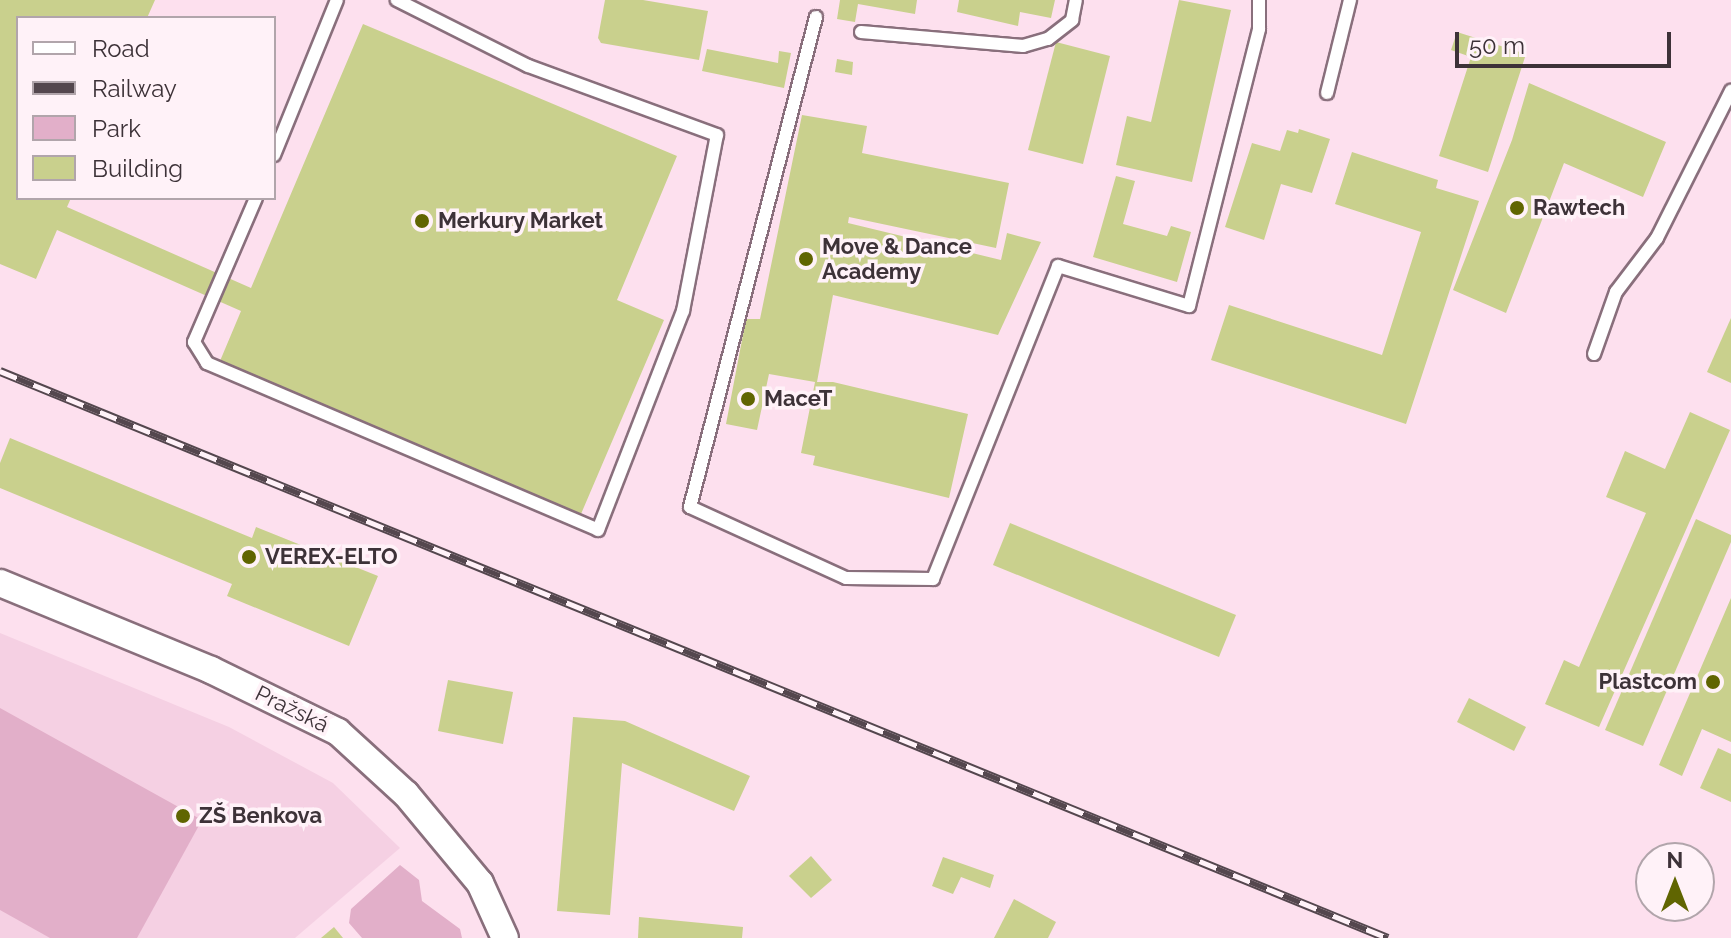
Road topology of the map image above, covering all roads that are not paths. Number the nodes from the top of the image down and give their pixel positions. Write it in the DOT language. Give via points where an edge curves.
graph roads {
  1 [pos="337,0"];
  2 [pos="397,0"];
  3 [pos="1076,0"];
  4 [pos="1259,0"];
  5 [pos="1350,0"];
  6 [pos="816,17"];
  7 [pos="861,32"];
  8 [pos="1731,91"];
  9 [pos="1327,93"];
  10 [pos="276,150"];
  11 [pos="255,200"];
  12 [pos="1594,354"];
  13 [pos="0,583"];
  14 [pos="505,938"];
  1 -- 10 [label="lane"];
  2 -- 11 [label="lane" via="528,66 717,135 683,311 598,530 207,363 194,342"];
  3 -- 7 [label="lane" via="1072,20 1048,39 1023,46"];
  4 -- 6 [label="lane" via="1259,29 1189,306 1058,266 933,579 846,578 690,507"];
  5 -- 9 [label="lane"];
  8 -- 12 [label="lane" via="1657,238 1616,292"];
  13 -- 14 [label="street, Pražská" via="211,670 338,732 406,794 480,883"];
}
